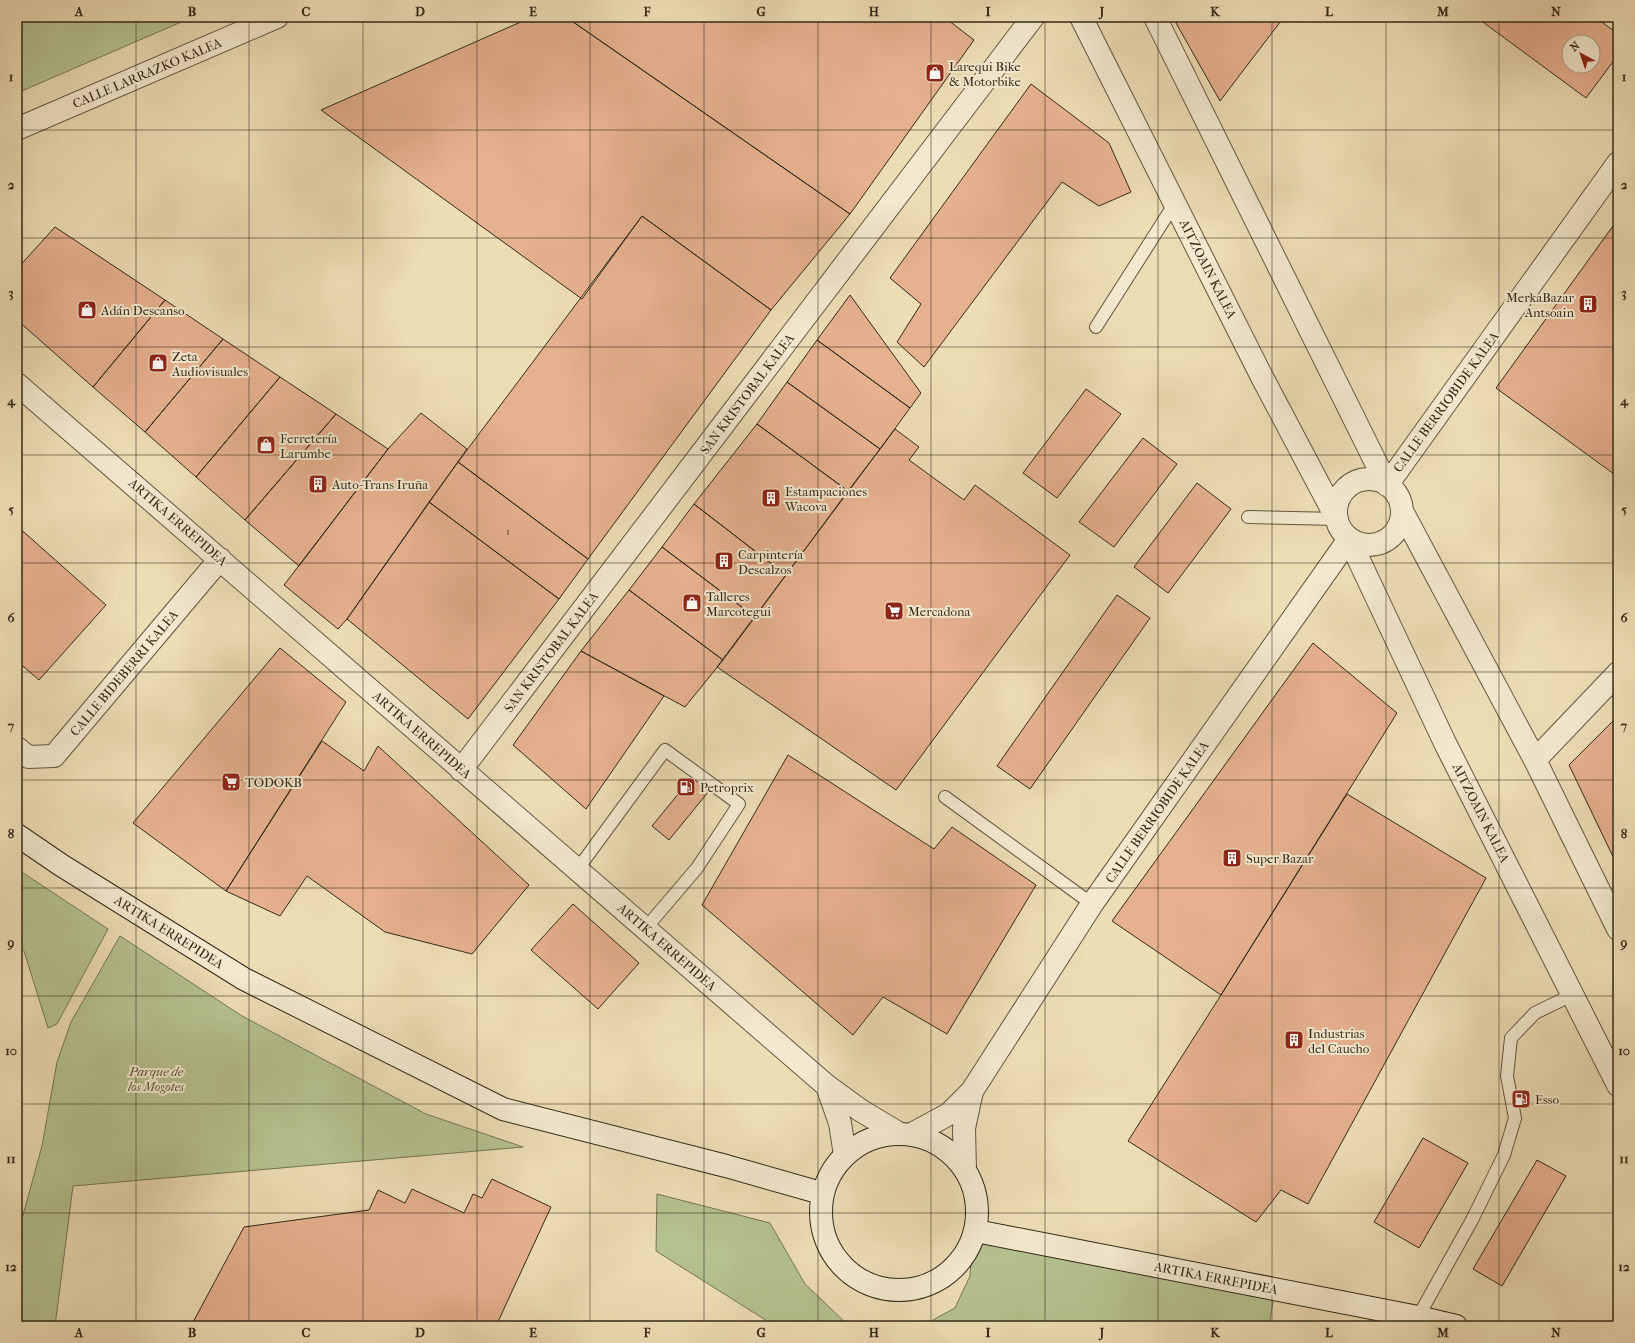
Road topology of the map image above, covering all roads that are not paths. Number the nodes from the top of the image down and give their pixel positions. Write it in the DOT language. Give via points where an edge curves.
graph roads {
  1 [pos="277,17"];
  2 [pos="1033,17"];
  3 [pos="1081,17"];
  4 [pos="1154,17"];
  5 [pos="17,129"];
  6 [pos="1618,164"];
  7 [pos="1175,203"];
  8 [pos="1096,327"];
  9 [pos="17,384"];
  10 [pos="1387,485"];
  11 [pos="1402,511"];
  12 [pos="1248,517"];
  13 [pos="1337,519"];
  14 [pos="1349,539"];
  15 [pos="220,558"];
  16 [pos="1618,673"];
  17 [pos="17,748"];
  18 [pos="1535,760"];
  19 [pos="462,770"];
  20 [pos="945,797"];
  21 [pos="17,835"];
  22 [pos="577,870"];
  23 [pos="1092,904"];
  24 [pos="645,929"];
  25 [pos="1618,929"];
  26 [pos="1572,995"];
  27 [pos="1618,1085"];
  28 [pos="827,1086"];
  29 [pos="972,1091"];
  30 [pos="906,1134"];
  31 [pos="845,1156"];
  32 [pos="965,1170"];
  33 [pos="821,1193"];
  34 [pos="976,1231"];
  35 [pos="1418,1317"];
  36 [pos="1456,1326"];
  1 -- 5 [label="street, CALLE LARRAZKO KALEA"];
  2 -- 19 [label="street, SAN KRISTOBAL KALEA"];
  3 -- 7 [label="street, AITZOAIN KALEA"];
  4 -- 10 [label="street"];
  6 -- 10 [label="street, CALLE BERRIOBIDE KALEA"];
  7 -- 8 [label="lane"];
  7 -- 13 [label="street, AITZOAIN KALEA"];
  9 -- 15 [label="street, ARTIKA ERREPIDEA"];
  10 -- 11 [label="street" via="1395,492"];
  10 -- 13 [label="street" via="1371,480 1355,482 1346,488 1336,508"];
  11 -- 14 [label="street" via="1401,522 1389,538 1369,545"];
  11 -- 18 [label="street"];
  12 -- 13 [label="lane"];
  13 -- 14 [label="street"];
  14 -- 23 [label="street, CALLE BERRIOBIDE KALEA"];
  14 -- 26 [label="street, AITZOAIN KALEA" via="1445,743"];
  15 -- 17 [label="street, CALLE BIDEBERRI KALEA" via="54,756 28,757"];
  15 -- 19 [label="street, ARTIKA ERREPIDEA"];
  16 -- 18 [label="street"];
  18 -- 25 [label="street"];
  19 -- 22 [label="street, ARTIKA ERREPIDEA"];
  20 -- 23 [label="lane"];
  21 -- 33 [label="street, ARTIKA ERREPIDEA" via="244,979 502,1109"];
  22 -- 24 [label="street, ARTIKA ERREPIDEA"];
  22 -- 24 [label="lane" via="665,750 739,804 697,868"];
  23 -- 29 [label="street, CALLE BERRIOBIDE KALEA"];
  24 -- 28 [label="street, ARTIKA ERREPIDEA"];
  26 -- 27 [label="street, AITZOAIN KALEA"];
  26 -- 35 [label="lane" via="1535,1013 1511,1038 1507,1076 1515,1118 1504,1155 1472,1220"];
  28 -- 30 [label="street, ARTIKA ERREPIDEA" via="860,1110"];
  28 -- 31 [label="street, ARTIKA ERREPIDEA" via="840,1123"];
  29 -- 30 [label="street, CALLE BERRIOBIDE KALEA" via="949,1114"];
  29 -- 32 [label="street, CALLE BERRIOBIDE KALEA" via="964,1128"];
  30 -- 31 [label="street" via="886,1135 862,1143"];
  30 -- 32 [label="street" via="937,1142 958,1158"];
  31 -- 33 [label="street" via="832,1172"];
  32 -- 34 [label="street" via="972,1180 978,1206"];
  33 -- 34 [label="street" via="825,1236 835,1256 849,1272 868,1284 891,1290 913,1289 934,1282 953,1269 967,1252"];
  34 -- 35 [label="street, ARTIKA ERREPIDEA"];
  35 -- 36 [label="street, ARTIKA ERREPIDEA"];
}
